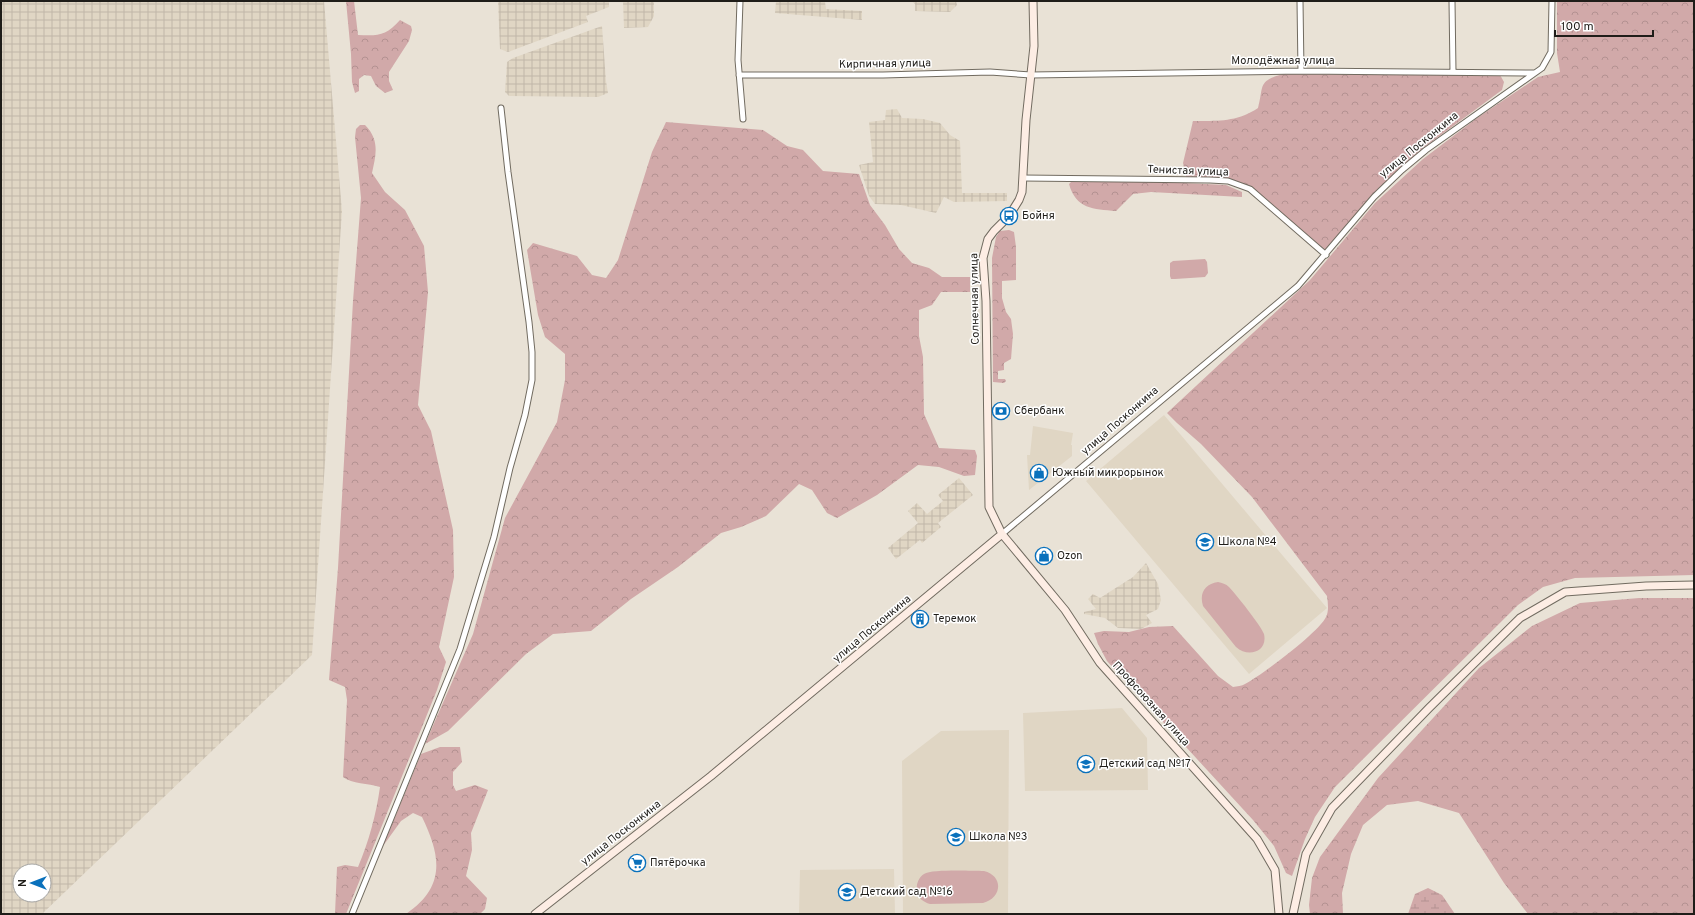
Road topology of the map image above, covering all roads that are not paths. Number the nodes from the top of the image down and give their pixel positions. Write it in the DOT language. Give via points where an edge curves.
graph roads {
  1 [pos="740,1"];
  2 [pos="1033,1"];
  3 [pos="1300,1"];
  4 [pos="1452,1"];
  5 [pos="1552,1"];
  6 [pos="1301,71"];
  7 [pos="1453,72"];
  8 [pos="1534,73"];
  9 [pos="739,75"];
  10 [pos="1031,75"];
  11 [pos="501,108"];
  12 [pos="743,119"];
  13 [pos="1023,178"];
  14 [pos="1326,256"];
  15 [pos="1002,534"];
  16 [pos="1694,585"];
  17 [pos="352,914"];
  18 [pos="535,914"];
  19 [pos="1279,914"];
  20 [pos="1293,914"];
  1 -- 9 [label="street"];
  2 -- 10 [label="street, Солнечная улица"];
  3 -- 6 [label="street"];
  4 -- 7 [label="street"];
  5 -- 8 [label="street, улица Посконкина" via="1551,52 1546,63"];
  6 -- 7 [label="street, Молодёжная улица"];
  6 -- 10 [label="street, Молодёжная улица"];
  7 -- 8 [label="street, Молодёжная улица"];
  8 -- 14 [label="street, улица Посконкина" via="1402,170 1374,197"];
  9 -- 10 [label="street, Кирпичная улица" via="990,72"];
  9 -- 12 [label="street"];
  10 -- 13 [label="street, Солнечная улица"];
  11 -- 17 [label="street" via="529,322 532,380 494,537 460,649"];
  13 -- 14 [label="street, Тенистая улица" via="1210,180 1238,183 1250,189"];
  13 -- 15 [label="street, Солнечная улица" via="1019,200 1009,216 991,235 983,258 989,507"];
  14 -- 15 [label="street, улица Посконкина" via="1298,286"];
  15 -- 18 [label="street, улица Посконкина" via="711,776"];
  15 -- 19 [label="street, Профсоюзная улица" via="1070,617 1100,663 1256,839 1275,870"];
  16 -- 20 [label="street" via="1566,592 1520,618 1332,808 1306,854"];
}
